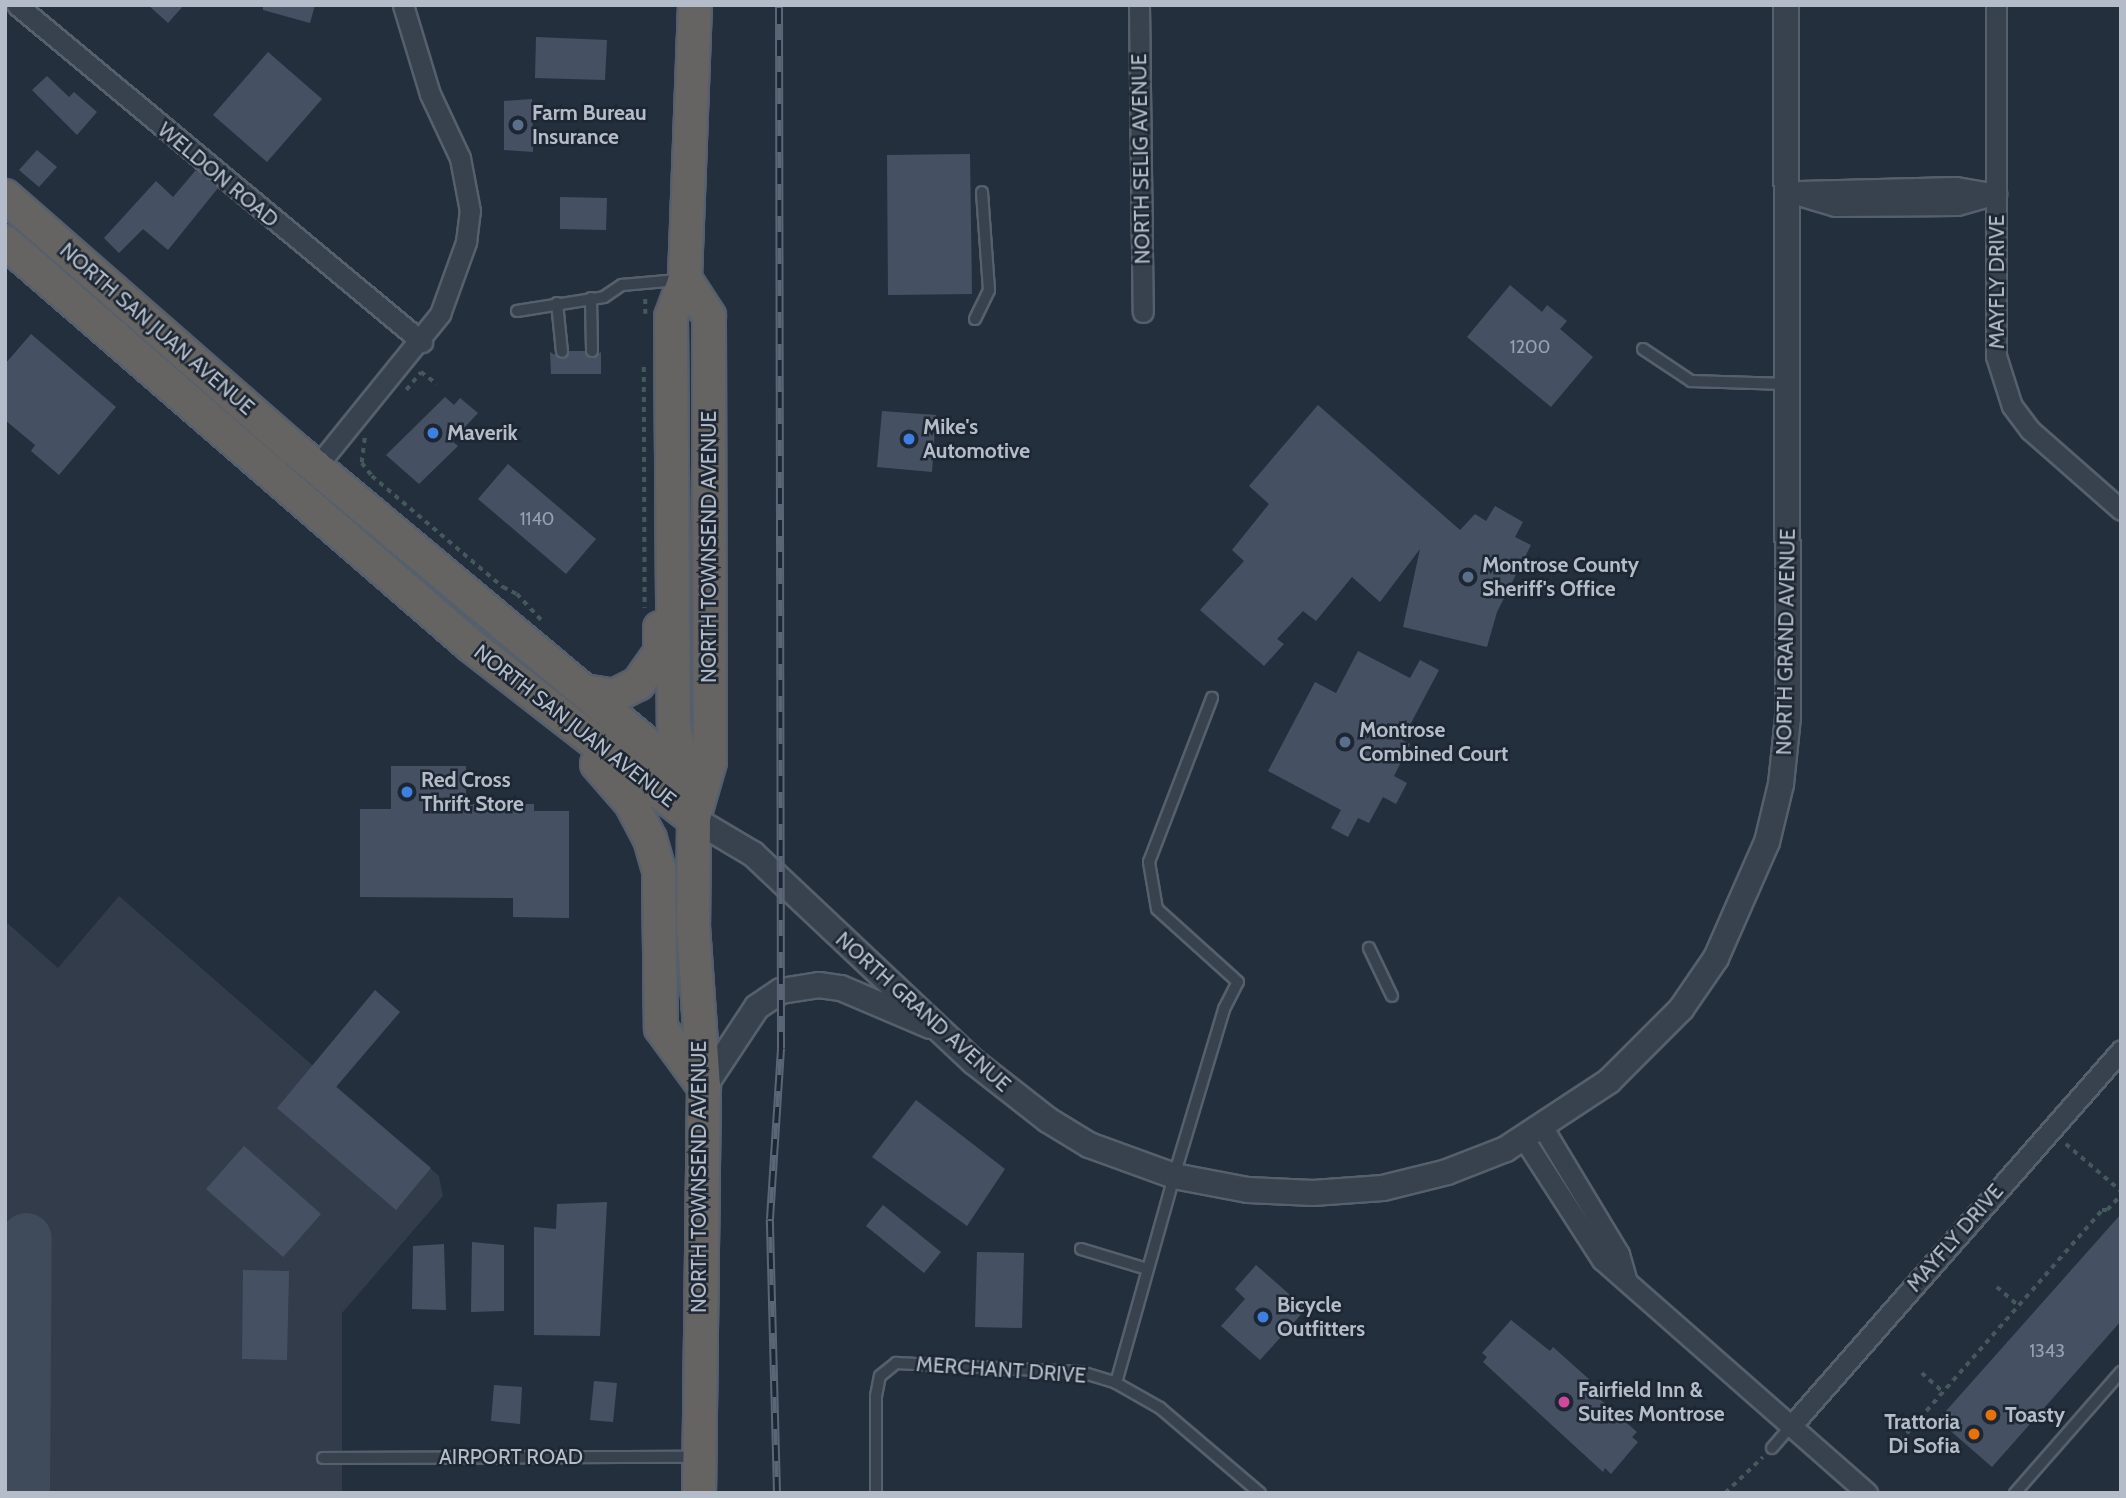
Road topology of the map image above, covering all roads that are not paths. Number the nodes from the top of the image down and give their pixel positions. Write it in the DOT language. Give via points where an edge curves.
graph roads {
  1 [pos="17,5"];
  2 [pos="403,5"];
  3 [pos="695,5"];
  4 [pos="1139,5"];
  5 [pos="1786,5"];
  6 [pos="1996,5"];
  7 [pos="982,192"];
  8 [pos="1788,192"];
  9 [pos="1997,194"];
  10 [pos="5,196"];
  11 [pos="5,242"];
  12 [pos="685,279"];
  13 [pos="591,298"];
  14 [pos="557,303"];
  15 [pos="517,311"];
  16 [pos="1143,312"];
  17 [pos="975,319"];
  18 [pos="422,342"];
  19 [pos="1643,349"];
  20 [pos="592,351"];
  21 [pos="562,352"];
  22 [pos="1788,384"];
  23 [pos="317,466"];
  24 [pos="672,473"];
  25 [pos="2121,510"];
  26 [pos="405,563"];
  27 [pos="469,644"];
  28 [pos="584,691"];
  29 [pos="1212,698"];
  30 [pos="694,819"];
  31 [pos="1369,948"];
  32 [pos="1392,996"];
  33 [pos="940,1030"];
  34 [pos="2121,1051"];
  35 [pos="704,1087"];
  36 [pos="1534,1133"];
  37 [pos="1174,1176"];
  38 [pos="1081,1249"];
  39 [pos="1147,1269"];
  40 [pos="2121,1372"];
  41 [pos="1116,1383"];
  42 [pos="1791,1426"];
  43 [pos="1772,1448"];
  44 [pos="699,1457"];
  45 [pos="323,1458"];
  46 [pos="699,1493"];
  47 [pos="876,1493"];
  48 [pos="1260,1493"];
  49 [pos="1867,1493"];
  50 [pos="2015,1493"];
  1 -- 18 [label="street, WELDON ROAD"];
  2 -- 18 [label="street" via="430,94 460,158 470,211 454,286"];
  3 -- 12 [label="highway, NORTH TOWNSEND AVENUE"];
  4 -- 16 [label="street, NORTH SELIG AVENUE"];
  5 -- 8 [label="street, NORTH GRAND AVENUE"];
  6 -- 9 [label="street, MAYFLY DRIVE"];
  7 -- 17 [label="lane" via="989,290"];
  8 -- 9 [label="street" via="1835,206 1957,205"];
  8 -- 22 [label="street, NORTH GRAND AVENUE"];
  9 -- 25 [label="street, MAYFLY DRIVE" via="1996,356 2002,381 2012,406 2030,430"];
  10 -- 23 [label="highway, NORTH SAN JUAN AVENUE"];
  11 -- 26 [label="highway, NORTH SAN JUAN AVENUE"];
  12 -- 13 [label="lane" via="622,285 604,297"];
  12 -- 24 [label="highway, NORTH TOWNSEND AVENUE" via="671,317"];
  12 -- 30 [label="highway, NORTH TOWNSEND AVENUE" via="709,316 710,762"];
  13 -- 14 [label="lane"];
  13 -- 20 [label="lane"];
  14 -- 15 [label="lane"];
  14 -- 21 [label="lane"];
  18 -- 23 [label="street"];
  19 -- 22 [label="lane" via="1691,381"];
  22 -- 36 [label="street, NORTH GRAND AVENUE" via="1788,717 1781,783 1767,842 1716,958 1681,1009 1609,1080"];
  23 -- 26 [label="highway, NORTH SAN JUAN AVENUE"];
  24 -- 28 [label="highway" via="657,504 660,653 647,675 627,693 600,696"];
  24 -- 30 [label="highway, NORTH TOWNSEND AVENUE" via="674,726"];
  26 -- 27 [label="highway, NORTH SAN JUAN AVENUE"];
  26 -- 28 [label="highway, NORTH SAN JUAN AVENUE"];
  27 -- 30 [label="highway, NORTH SAN JUAN AVENUE"];
  27 -- 35 [label="highway" via="499,677 595,761 631,803 650,839 659,870 660,1028"];
  28 -- 30 [label="highway, NORTH SAN JUAN AVENUE" via="662,757"];
  29 -- 37 [label="lane, MERCHANT DRIVE" via="1149,862 1157,909 1238,982 1224,1009"];
  30 -- 33 [label="street, NORTH GRAND AVENUE" via="753,854"];
  30 -- 35 [label="highway, NORTH TOWNSEND AVENUE" via="693,926"];
  31 -- 32 [label="lane"];
  33 -- 35 [label="street" via="841,988 819,985 781,991 757,1007"];
  33 -- 37 [label="street, NORTH GRAND AVENUE" via="1048,1120 1089,1145"];
  34 -- 42 [label="street, MAYFLY DRIVE"];
  35 -- 44 [label="highway, NORTH TOWNSEND AVENUE"];
  36 -- 37 [label="street, NORTH GRAND AVENUE" via="1447,1172 1383,1188 1248,1190"];
  36 -- 42 [label="street" via="1619,1254 1626,1278"];
  37 -- 39 [label="lane, MERCHANT DRIVE"];
  38 -- 39 [label="lane"];
  39 -- 41 [label="lane, MERCHANT DRIVE"];
  40 -- 50 [label="lane"];
  41 -- 47 [label="lane, MERCHANT DRIVE" via="1081,1372 896,1363 880,1376 876,1396"];
  41 -- 48 [label="lane, MERCHANT DRIVE" via="1160,1408"];
  42 -- 43 [label="lane"];
  42 -- 49 [label="street"];
  44 -- 45 [label="lane, AIRPORT ROAD"];
  44 -- 46 [label="highway, NORTH TOWNSEND AVENUE"];
}
